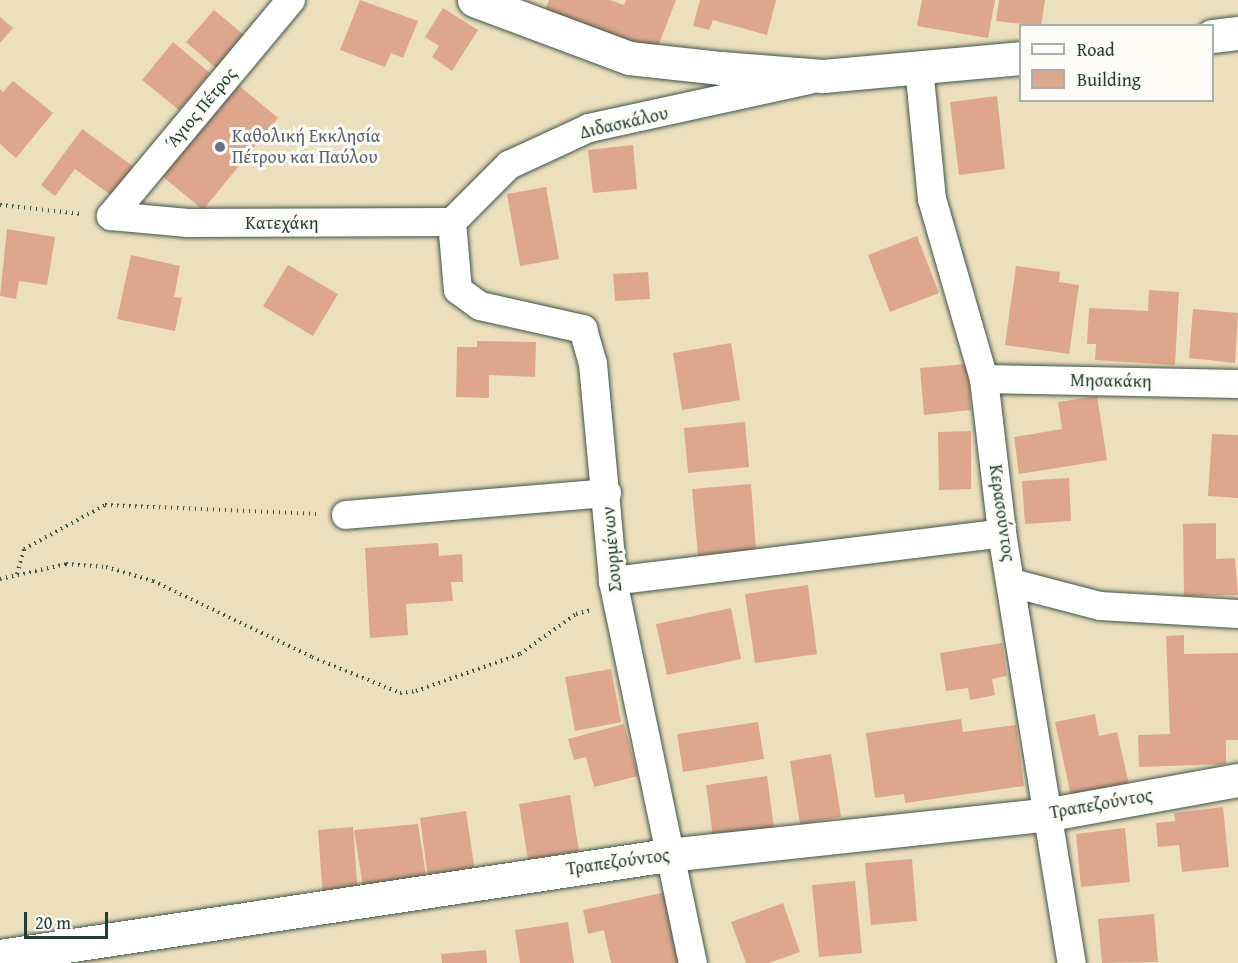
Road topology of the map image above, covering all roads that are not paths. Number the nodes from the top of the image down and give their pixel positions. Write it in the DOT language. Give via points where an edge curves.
graph roads {
  1 [pos="291,0"];
  2 [pos="474,0"];
  3 [pos="511,7"];
  4 [pos="1019,58"];
  5 [pos="919,67"];
  6 [pos="823,76"];
  7 [pos="111,216"];
  8 [pos="452,222"];
  9 [pos="984,379"];
  10 [pos="1238,384"];
  11 [pos="607,493"];
  12 [pos="346,515"];
  13 [pos="1002,533"];
  14 [pos="1012,583"];
  15 [pos="615,592"];
  16 [pos="1238,614"];
  17 [pos="1238,780"];
  18 [pos="1050,814"];
  19 [pos="668,855"];
  20 [pos="0,956"];
  21 [pos="693,963"];
  22 [pos="1072,963"];
  1 -- 7 [label="street, Άγιος Πέτρος"];
  2 -- 3 [label="street, Διδασκάλου"];
  3 -- 6 [label="street, Διδασκάλου" via="628,58"];
  4 -- 5 [label="street, Διδασκάλου"];
  5 -- 6 [label="street, Διδασκάλου"];
  5 -- 9 [label="street, Κερασούντος" via="932,199"];
  6 -- 8 [label="street, Διδασκάλου" via="589,128 509,165"];
  7 -- 8 [label="street, Κατεχάκη" via="188,223"];
  8 -- 11 [label="street, Σουρμένων" via="458,290 480,306 583,329 592,364"];
  9 -- 10 [label="street, Μησακάκη"];
  9 -- 13 [label="street, Κερασούντος"];
  11 -- 12 [label="street"];
  11 -- 15 [label="street, Σουρμένων"];
  13 -- 14 [label="street, Κερασούντος"];
  13 -- 15 [label="street"];
  14 -- 16 [label="street" via="1100,606"];
  14 -- 18 [label="street, Κερασούντος"];
  15 -- 19 [label="street, Σουρμένων"];
  17 -- 18 [label="street, Τραπεζούντος"];
  18 -- 19 [label="street, Τραπεζούντος"];
  18 -- 22 [label="street, Κερασούντος"];
  19 -- 20 [label="street, Τραπεζούντος"];
  19 -- 21 [label="street, Σουρμένων"];
}
